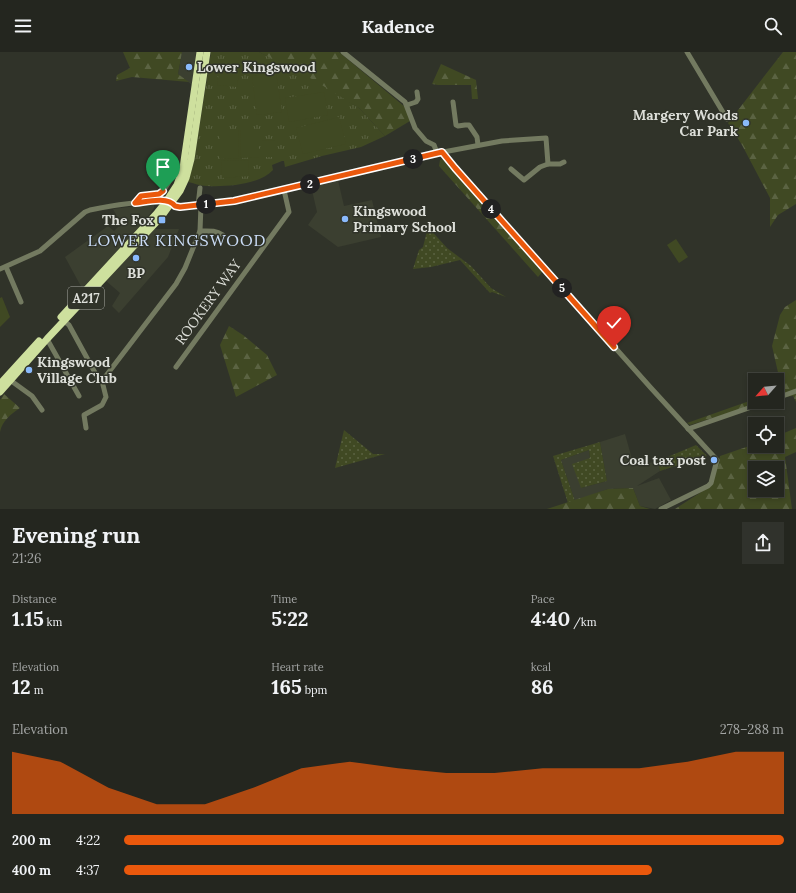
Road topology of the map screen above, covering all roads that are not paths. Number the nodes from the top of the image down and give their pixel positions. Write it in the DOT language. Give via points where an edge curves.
graph roads {
  1 [pos="200,52"];
  2 [pos="207,52"];
  3 [pos="343,52"];
  4 [pos="687,52"];
  5 [pos="417,92"];
  6 [pos="453,102"];
  7 [pos="407,105"];
  8 [pos="726,119"];
  9 [pos="478,145"];
  10 [pos="440,153"];
  11 [pos="564,162"];
  12 [pos="548,164"];
  13 [pos="511,169"];
  14 [pos="170,180"];
  15 [pos="200,188"];
  16 [pos="284,190"];
  17 [pos="153,201"];
  18 [pos="169,202"];
  19 [pos="135,203"];
  20 [pos="200,206"];
  21 [pos="157,213"];
  22 [pos="200,231"];
  23 [pos="223,235"];
  24 [pos="6,267"];
  25 [pos="0,269"];
  26 [pos="21,302"];
  27 [pos="64,321"];
  28 [pos="47,339"];
  29 [pos="176,367"];
  30 [pos="10,380"];
  31 [pos="102,381"];
  32 [pos="0,384"];
  33 [pos="796,391"];
  34 [pos="0,392"];
  35 [pos="784,395"];
  36 [pos="79,396"];
  37 [pos="748,408"];
  38 [pos="42,410"];
  39 [pos="86,428"];
  40 [pos="688,429"];
  41 [pos="661,509"];
  1 -- 18 [label="highway, A217" via="184,162"];
  2 -- 18 [label="highway, A217" via="189,170 180,191"];
  3 -- 7 [label="street"];
  4 -- 8 [label="street"];
  5 -- 7 [label="street" via="416,102"];
  6 -- 9 [label="street" via="456,125 470,125 477,137"];
  7 -- 10 [label="street" via="415,128"];
  9 -- 10 [label="street"];
  9 -- 12 [label="street" via="546,138"];
  10 -- 16 [label="street"];
  10 -- 40 [label="street"];
  11 -- 12 [label="street"];
  12 -- 13 [label="street" via="524,180"];
  14 -- 19 [label="street" via="161,193 141,196"];
  15 -- 20 [label="street"];
  16 -- 20 [label="street"];
  16 -- 29 [label="street, ROOKERY WAY" via="289,212"];
  17 -- 18 [label="street"];
  17 -- 19 [label="street"];
  17 -- 21 [label="street"];
  18 -- 20 [label="street" via="175,206"];
  18 -- 21 [label="highway, A217"];
  18 -- 27 [label="highway, A217" via="161,217"];
  19 -- 24 [label="street" via="87,210 40,251"];
  20 -- 22 [label="street"];
  21 -- 32 [label="highway, A217"];
  22 -- 23 [label="street" via="212,230"];
  22 -- 31 [label="street" via="176,284"];
  24 -- 25 [label="street"];
  24 -- 26 [label="street"];
  27 -- 28 [label="highway, A217"];
  27 -- 31 [label="street" via="69,325 99,380"];
  28 -- 30 [label="highway, A217"];
  28 -- 36 [label="street"];
  30 -- 34 [label="highway, A217"];
  30 -- 38 [label="street" via="32,396"];
  31 -- 39 [label="street" via="106,397 102,405 84,415"];
  33 -- 35 [label="street"];
  37 -- 40 [label="street"];
  40 -- 41 [label="street" via="717,460 711,483"];
}
